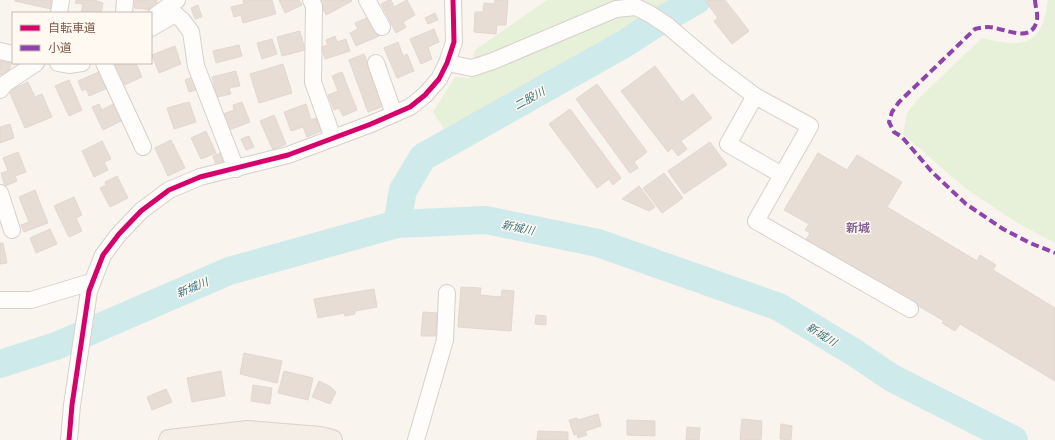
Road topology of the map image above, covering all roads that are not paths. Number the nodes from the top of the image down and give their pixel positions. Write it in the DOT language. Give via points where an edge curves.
graph roads {
  1 [pos="61,0"];
  2 [pos="125,0"];
  3 [pos="177,0"];
  4 [pos="311,0"];
  5 [pos="367,0"];
  6 [pos="453,0"];
  7 [pos="59,12"];
  8 [pos="124,12"];
  9 [pos="152,17"];
  10 [pos="152,27"];
  11 [pos="382,27"];
  12 [pos="0,51"];
  13 [pos="12,54"];
  14 [pos="376,63"];
  15 [pos="448,63"];
  16 [pos="34,64"];
  17 [pos="64,64"];
  18 [pos="76,64"];
  19 [pos="104,64"];
  20 [pos="0,90"];
  21 [pos="755,96"];
  22 [pos="394,114"];
  23 [pos="333,138"];
  24 [pos="143,147"];
  25 [pos="236,169"];
  26 [pos="782,175"];
  27 [pos="0,193"];
  28 [pos="12,230"];
  29 [pos="90,286"];
  30 [pos="447,293"];
  31 [pos="0,300"];
  32 [pos="910,309"];
  33 [pos="69,440"];
  34 [pos="169,440"];
  35 [pos="332,440"];
  36 [pos="416,440"];
  1 -- 7 [label="street"];
  2 -- 8 [label="street"];
  3 -- 9 [label="street"];
  4 -- 23 [label="street" via="314,6 313,82"];
  5 -- 11 [label="street"];
  6 -- 15 [label="street" via="454,42"];
  10 -- 25 [label="street" via="175,14 191,32 196,66"];
  12 -- 13 [label="street"];
  14 -- 22 [label="street"];
  15 -- 21 [label="street" via="472,68 616,10 636,8 668,26"];
  15 -- 22 [label="street" via="439,79 425,95 410,107"];
  16 -- 20 [label="street"];
  17 -- 18 [label="street"];
  19 -- 24 [label="street"];
  21 -- 26 [label="street" via="728,144"];
  21 -- 26 [label="street" via="810,126"];
  22 -- 23 [label="street"];
  23 -- 25 [label="street" via="288,156"];
  25 -- 29 [label="street" via="200,177 169,190 141,211 103,255"];
  26 -- 32 [label="street" via="756,221"];
  27 -- 28 [label="street"];
  29 -- 31 [label="street" via="31,300"];
  29 -- 33 [label="street"];
  30 -- 36 [label="street" via="445,340"];
  34 -- 35 [label="main road" via="248,431"];
}
